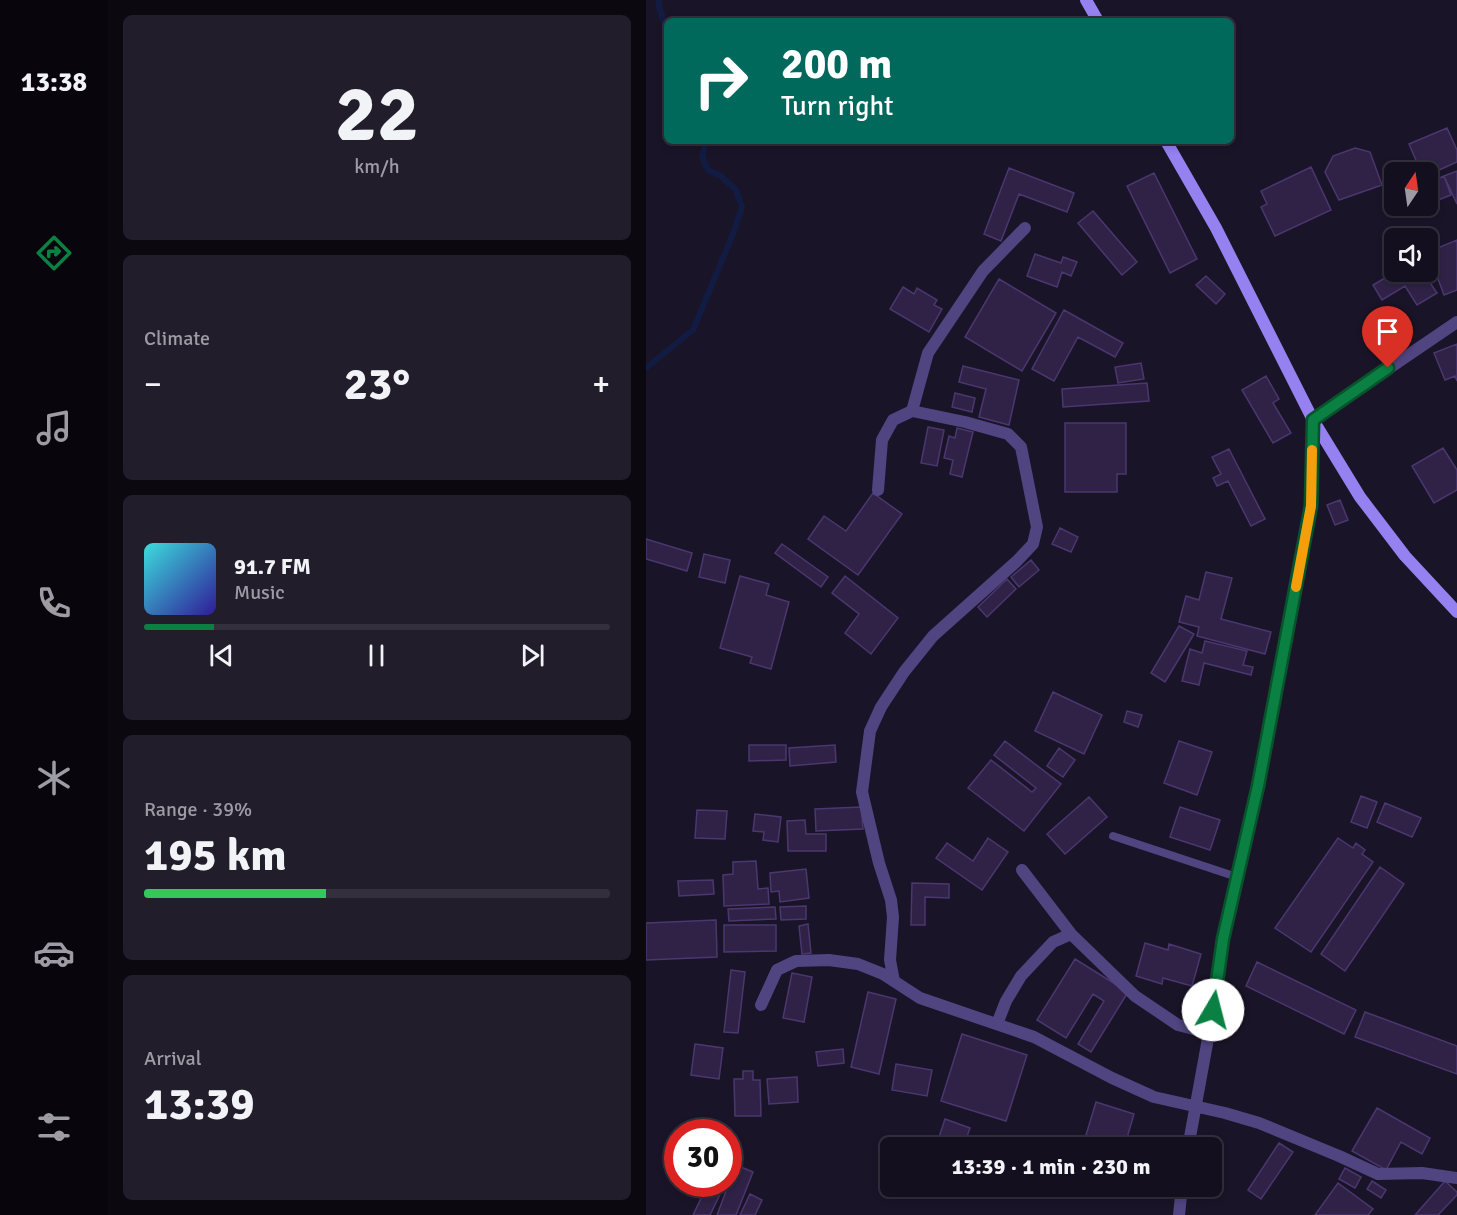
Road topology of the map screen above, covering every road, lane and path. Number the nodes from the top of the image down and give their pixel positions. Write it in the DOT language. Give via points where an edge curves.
graph roads {
  1 [pos="1086,0"];
  2 [pos="1096,18"];
  3 [pos="1168,144"];
  4 [pos="1025,228"];
  5 [pos="1456,322"];
  6 [pos="912,411"];
  7 [pos="1313,420"];
  8 [pos="878,490"];
  9 [pos="1456,612"];
  10 [pos="1113,836"];
  11 [pos="1022,870"];
  12 [pos="1237,877"];
  13 [pos="1071,934"];
  14 [pos="894,981"];
  15 [pos="761,1005"];
  16 [pos="997,1024"];
  17 [pos="1209,1033"];
  18 [pos="1194,1106"];
  19 [pos="1190,1137"];
  20 [pos="1456,1178"];
  21 [pos="1181,1197"];
  22 [pos="1179,1215"];
  1 -- 2 [label="main road"];
  3 -- 7 [label="main road" via="1216,228"];
  4 -- 6 [label="street" via="983,271 928,353"];
  5 -- 7 [label="street"];
  6 -- 8 [label="street" via="893,420 882,440"];
  6 -- 14 [label="street" via="1008,434 1021,447 1037,526 1033,544 1017,561 933,636 904,672 870,731 862,792 894,917 890,960"];
  7 -- 9 [label="main road" via="1360,497 1405,556"];
  7 -- 12 [label="street" via="1311,506"];
  10 -- 12 [label="lane"];
  11 -- 13 [label="street"];
  12 -- 17 [label="street"];
  13 -- 16 [label="street" via="1053,942 1021,976"];
  13 -- 17 [label="street" via="1135,996 1178,1025"];
  14 -- 15 [label="street" via="858,964 796,961 776,970"];
  14 -- 16 [label="street" via="920,998"];
  16 -- 18 [label="street" via="1034,1037 1154,1097"];
  17 -- 18 [label="street"];
  18 -- 19 [label="street"];
  18 -- 20 [label="street" via="1259,1123 1378,1174 1422,1173"];
  21 -- 22 [label="street"];
}
